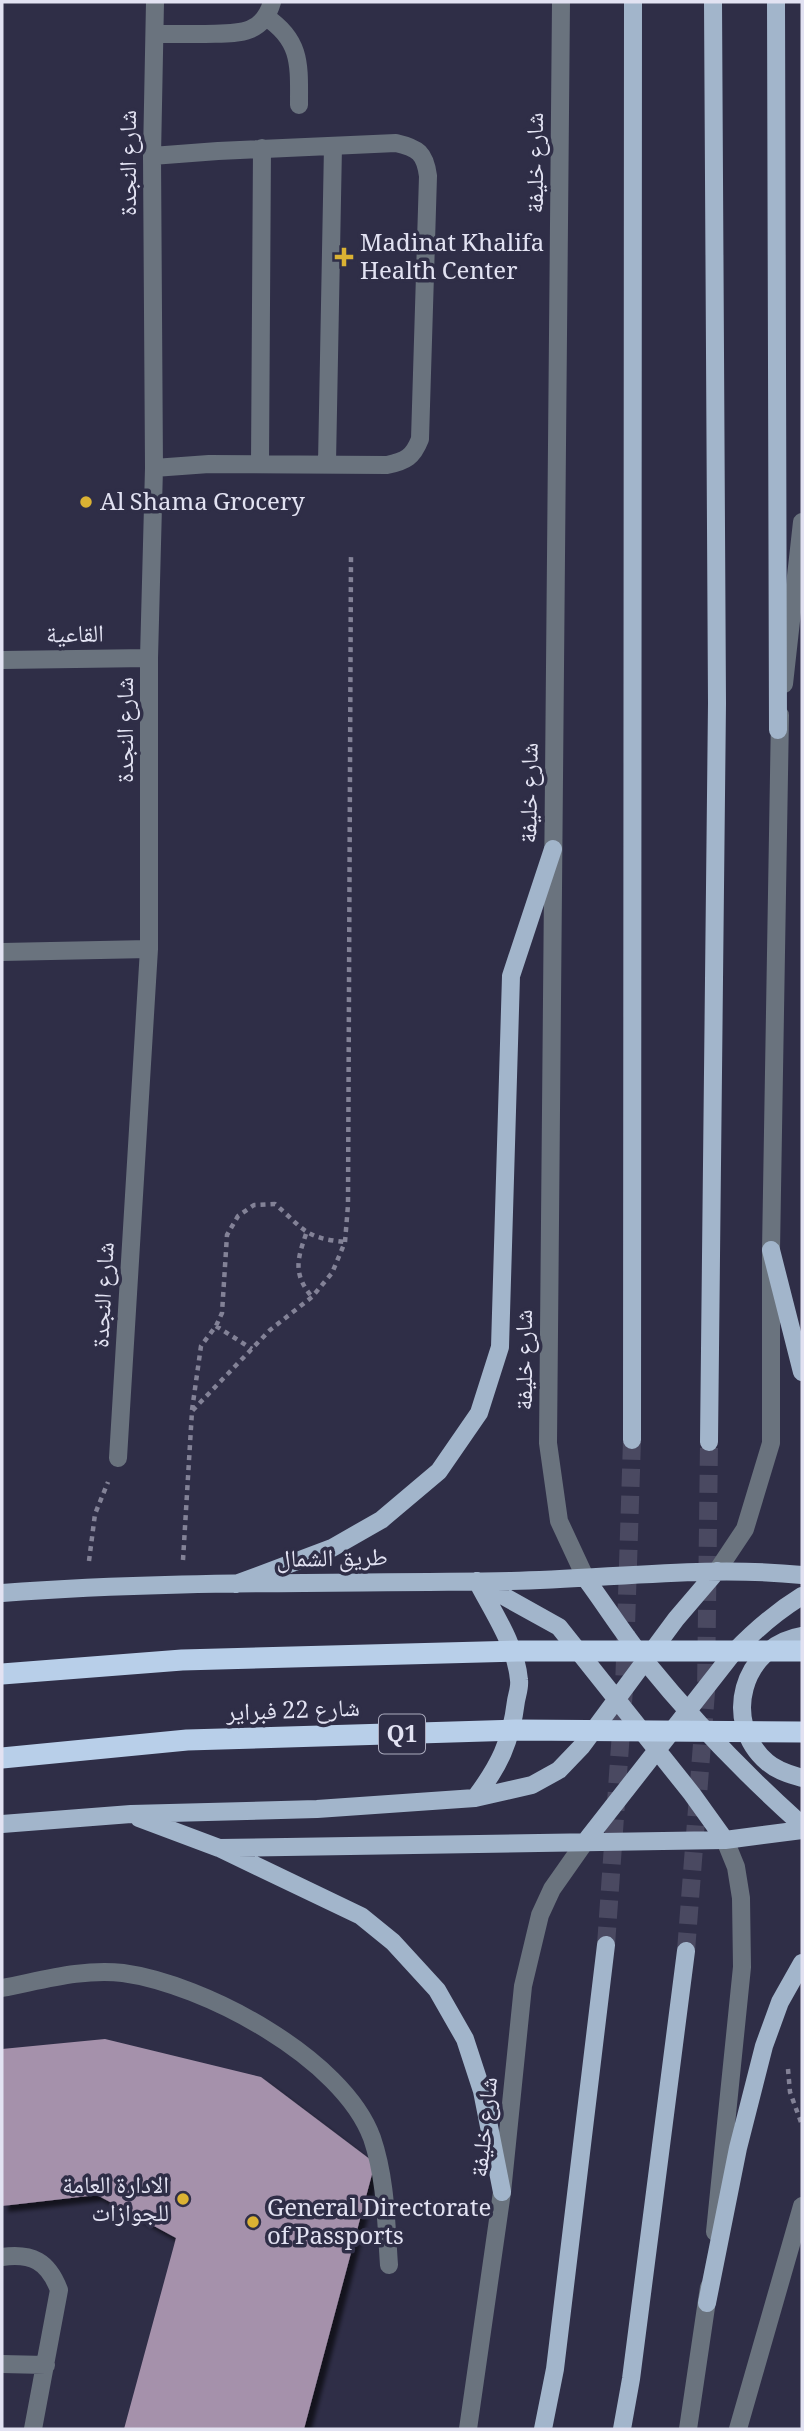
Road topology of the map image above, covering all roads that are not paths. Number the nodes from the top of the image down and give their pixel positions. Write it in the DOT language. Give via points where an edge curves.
graph roads {
  1 [pos="155,2"];
  2 [pos="561,2"];
  3 [pos="633,2"];
  4 [pos="713,2"];
  5 [pos="776,2"];
  6 [pos="269,10"];
  7 [pos="155,34"];
  8 [pos="299,105"];
  9 [pos="333,146"];
  10 [pos="261,148"];
  11 [pos="152,156"];
  12 [pos="260,463"];
  13 [pos="327,463"];
  14 [pos="154,468"];
  15 [pos="802,522"];
  16 [pos="149,658"];
  17 [pos="2,660"];
  18 [pos="779,730"];
  19 [pos="553,849"];
  20 [pos="149,949"];
  21 [pos="2,952"];
  22 [pos="771,1250"];
  23 [pos="802,1373"];
  24 [pos="632,1440"];
  25 [pos="709,1442"];
  26 [pos="118,1458"];
  27 [pos="717,1571"];
  28 [pos="802,1575"];
  29 [pos="586,1578"];
  30 [pos="477,1581"];
  31 [pos="236,1584"];
  32 [pos="2,1592"];
  33 [pos="802,1596"];
  34 [pos="802,1636"];
  35 [pos="802,1651"];
  36 [pos="645,1661"];
  37 [pos="2,1674"];
  38 [pos="615,1701"];
  39 [pos="687,1709"];
  40 [pos="802,1732"];
  41 [pos="656,1751"];
  42 [pos="2,1758"];
  43 [pos="802,1778"];
  44 [pos="475,1798"];
  45 [pos="131,1814"];
  46 [pos="2,1824"];
  47 [pos="802,1828"];
  48 [pos="725,1840"];
  49 [pos="585,1842"];
  50 [pos="219,1848"];
  51 [pos="606,1945"];
  52 [pos="686,1951"];
  53 [pos="802,1963"];
  54 [pos="2,1988"];
  55 [pos="502,2192"];
  56 [pos="802,2206"];
  57 [pos="2,2258"];
  58 [pos="388,2264"];
  59 [pos="707,2303"];
  60 [pos="2,2364"];
  61 [pos="46,2365"];
  62 [pos="33,2429"];
  63 [pos="468,2429"];
  64 [pos="543,2429"];
  65 [pos="622,2429"];
  66 [pos="688,2429"];
  67 [pos="738,2429"];
  1 -- 7 [label="street, شارع النجدة"];
  2 -- 19 [label="street, شارع خليفة"];
  3 -- 24 [label="main road"];
  4 -- 25 [label="main road" via="717,703"];
  5 -- 18 [label="main road"];
  6 -- 7 [label="street" via="255,27 242,33"];
  6 -- 8 [label="street" via="296,53"];
  7 -- 11 [label="street, شارع النجدة"];
  9 -- 10 [label="street"];
  9 -- 13 [label="street"];
  9 -- 13 [label="street" via="408,146 420,152 428,176 421,439 414,455 402,462"];
  10 -- 11 [label="street"];
  10 -- 12 [label="street"];
  11 -- 14 [label="street, شارع النجدة"];
  12 -- 13 [label="street"];
  12 -- 14 [label="street"];
  14 -- 16 [label="street, شارع النجدة"];
  15 -- 18 [label="street"];
  16 -- 17 [label="street, القاعية"];
  16 -- 20 [label="street, شارع النجدة"];
  18 -- 22 [label="street"];
  19 -- 29 [label="street, شارع خليفة" via="548,1443 559,1521"];
  19 -- 31 [label="main road" via="511,976 500,1347 479,1413 439,1471 381,1520 332,1548"];
  20 -- 21 [label="street"];
  20 -- 26 [label="street, شارع النجدة"];
  22 -- 23 [label="main road"];
  22 -- 27 [label="street" via="771,1443 745,1528"];
  27 -- 28 [label="main road, طريق الشمال"];
  27 -- 29 [label="main road, طريق الشمال"];
  27 -- 36 [label="main road"];
  29 -- 30 [label="main road, طريق الشمال"];
  29 -- 36 [label="main road"];
  30 -- 31 [label="main road, طريق الشمال"];
  30 -- 38 [label="main road" via="559,1628"];
  30 -- 44 [label="main road" via="510,1646 519,1681 506,1747"];
  31 -- 32 [label="main road, طريق الشمال"];
  33 -- 39 [label="main road" via="757,1628"];
  34 -- 43 [label="main road" via="774,1646 760,1658 745,1684 741,1713 755,1749 768,1763"];
  35 -- 37 [label="highway, bridge" via="517,1651 223,1659"];
  36 -- 38 [label="main road"];
  36 -- 39 [label="main road"];
  38 -- 41 [label="main road"];
  38 -- 44 [label="main road" via="559,1770 532,1785"];
  39 -- 41 [label="main road"];
  39 -- 47 [label="main road"];
  40 -- 42 [label="highway, شارع 22 فبراير / Q1, bridge" via="516,1730 201,1739"];
  41 -- 48 [label="main road"];
  41 -- 49 [label="main road"];
  44 -- 45 [label="main road" via="317,1809"];
  45 -- 46 [label="main road"];
  45 -- 50 [label="main road"];
  47 -- 48 [label="main road"];
  48 -- 49 [label="main road"];
  48 -- 59 [label="street" via="741,1898 743,1967"];
  49 -- 50 [label="main road"];
  49 -- 55 [label="street, شارع خليفة" via="552,1889 532,1941 523,1986"];
  50 -- 55 [label="main road" via="361,1916 438,1990 465,2039 482,2091"];
  51 -- 64 [label="main road" via="555,2369"];
  52 -- 65 [label="main road"];
  53 -- 59 [label="main road" via="780,2002 764,2046"];
  54 -- 58 [label="street" via="73,1975 122,1973 225,2006 286,2042 338,2085 371,2137 382,2173"];
  55 -- 63 [label="street, شارع خليفة"];
  56 -- 67 [label="street"];
  57 -- 61 [label="street" via="24,2256 53,2274 59,2290"];
  59 -- 66 [label="street"];
  60 -- 61 [label="street"];
  61 -- 62 [label="street"];
}
